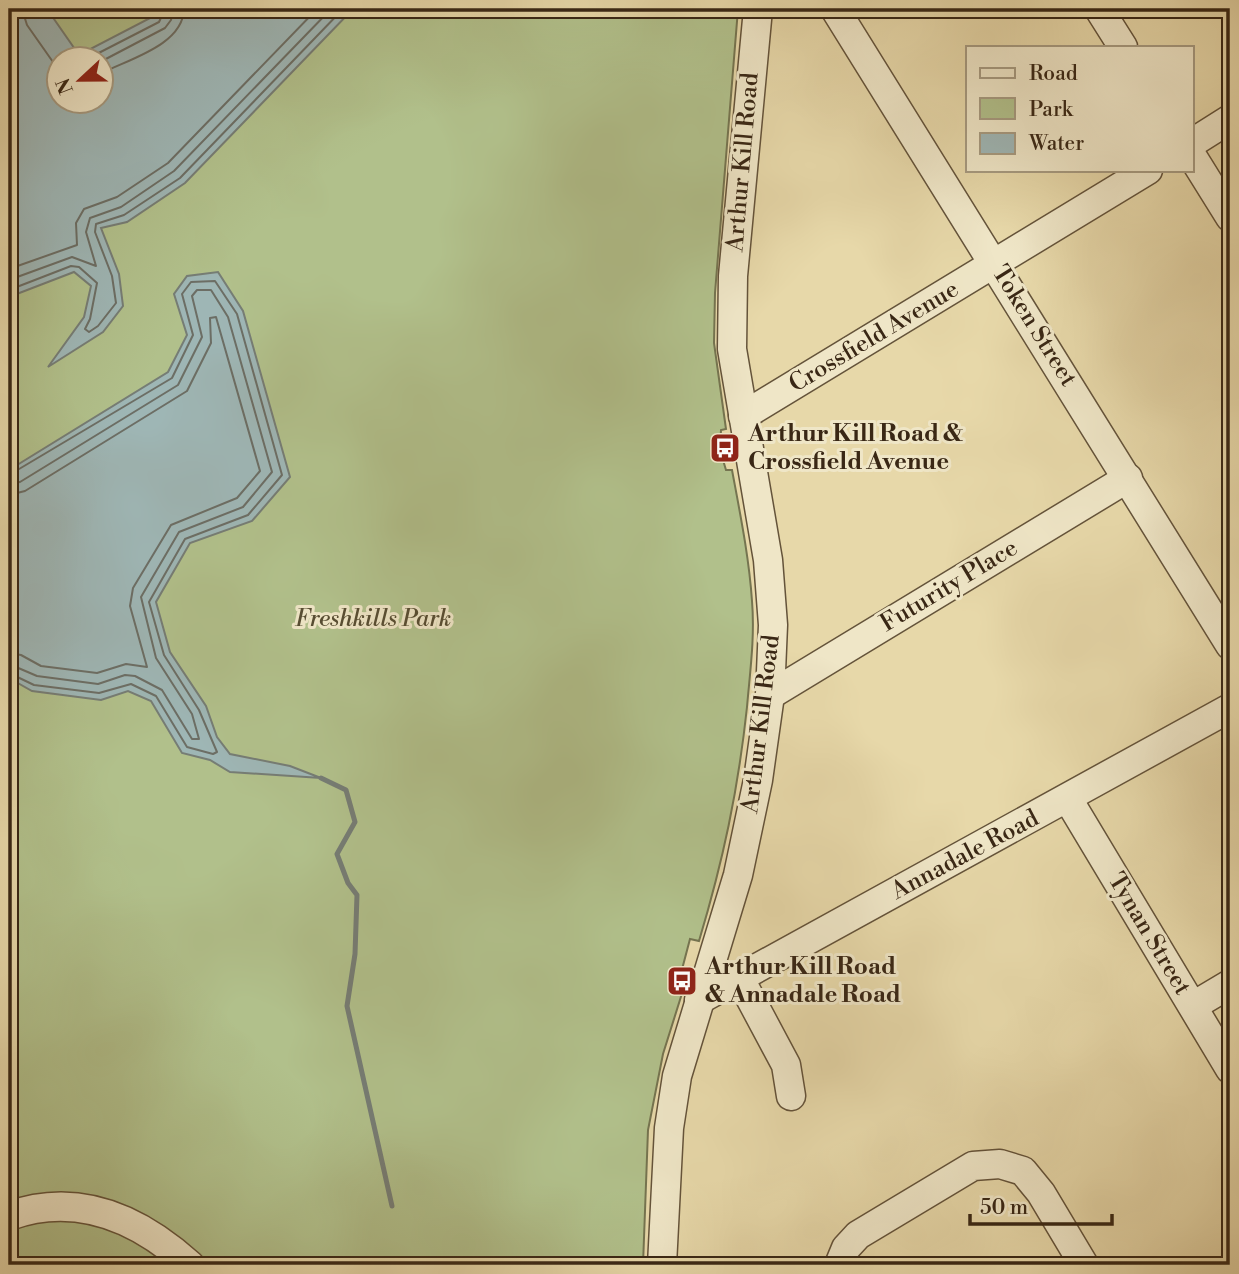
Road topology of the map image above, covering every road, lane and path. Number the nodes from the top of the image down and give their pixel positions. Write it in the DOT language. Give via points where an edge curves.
graph roads {
  1 [pos="758,9"];
  2 [pos="835,9"];
  3 [pos="1100,9"];
  4 [pos="1123,46"];
  5 [pos="1230,119"];
  6 [pos="1194,142"];
  7 [pos="1194,159"];
  8 [pos="1145,172"];
  9 [pos="1230,218"];
  10 [pos="996,264"];
  11 [pos="743,416"];
  12 [pos="1128,478"];
  13 [pos="1230,645"];
  14 [pos="770,695"];
  15 [pos="1230,708"];
  16 [pos="1068,799"];
  17 [pos="739,977"];
  18 [pos="1230,984"];
  19 [pos="699,1000"];
  20 [pos="1193,1006"];
  21 [pos="1230,1069"];
  22 [pos="792,1096"];
  23 [pos="9,1216"];
  24 [pos="190,1265"];
  25 [pos="662,1265"];
  26 [pos="839,1265"];
  27 [pos="1084,1265"];
  1 -- 11 [label="street, Arthur Kill Road" via="733,276 733,349"];
  2 -- 10 [label="street, Token Street"];
  3 -- 4 [label="street"];
  5 -- 6 [label="street"];
  7 -- 9 [label="street"];
  8 -- 10 [label="street, Crossfield Avenue"];
  10 -- 11 [label="street, Crossfield Avenue"];
  10 -- 12 [label="street, Token Street"];
  11 -- 14 [label="street, Arthur Kill Road" via="768,560 774,625"];
  12 -- 13 [label="street, Token Street"];
  12 -- 14 [label="street, Futurity Place"];
  14 -- 19 [label="street, Arthur Kill Road" via="738,875"];
  15 -- 16 [label="street, Annadale Road"];
  16 -- 17 [label="street, Annadale Road"];
  16 -- 20 [label="street, Tynan Street"];
  17 -- 19 [label="street, Annadale Road"];
  17 -- 22 [label="street" via="786,1065"];
  18 -- 20 [label="street"];
  19 -- 25 [label="street, Arthur Kill Road" via="677,1076 669,1128"];
  20 -- 21 [label="street, Tynan Street"];
  23 -- 24 [label="street" via="56,1206 103,1213 141,1226"];
  26 -- 27 [label="street" via="858,1235 973,1166 1000,1164 1023,1171"];
}
